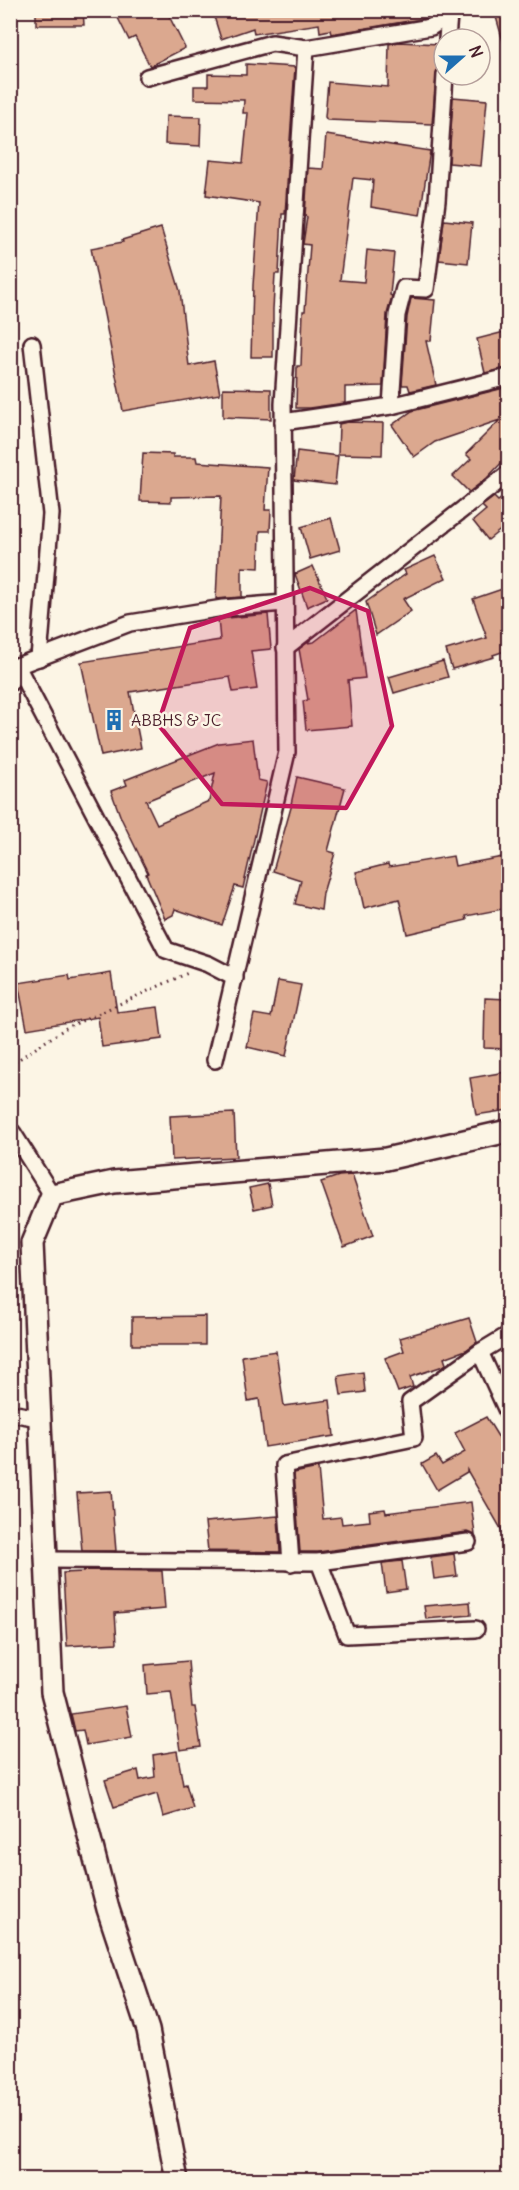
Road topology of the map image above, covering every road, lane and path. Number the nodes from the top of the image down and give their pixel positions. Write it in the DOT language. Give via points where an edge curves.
graph roads {
  1 [pos="453,13"];
  2 [pos="306,48"];
  3 [pos="147,77"];
  4 [pos="444,87"];
  5 [pos="32,344"];
  6 [pos="508,377"];
  7 [pos="391,406"];
  8 [pos="283,422"];
  9 [pos="508,474"];
  10 [pos="285,603"];
  11 [pos="285,648"];
  12 [pos="39,658"];
  13 [pos="17,666"];
  14 [pos="10,683"];
  15 [pos="208,964"];
  16 [pos="235,978"];
  17 [pos="215,1060"];
  18 [pos="10,1065"];
  19 [pos="508,1131"];
  20 [pos="10,1134"];
  21 [pos="52,1195"];
  22 [pos="508,1335"];
  23 [pos="480,1352"];
  24 [pos="10,1413"];
  25 [pos="508,1413"];
  26 [pos="39,1418"];
  27 [pos="468,1542"];
  28 [pos="46,1560"];
  29 [pos="319,1562"];
  30 [pos="291,1563"];
  31 [pos="476,1629"];
  32 [pos="177,2180"];
  1 -- 2 [label="street" via="430,27"];
  2 -- 3 [label="street" via="272,43"];
  2 -- 8 [label="street"];
  4 -- 7 [label="street" via="437,201 426,289 404,288 397,315"];
  5 -- 12 [label="street" via="51,513"];
  6 -- 7 [label="street"];
  7 -- 8 [label="street"];
  8 -- 10 [label="street"];
  9 -- 11 [label="street"];
  10 -- 11 [label="street"];
  10 -- 12 [label="street" via="129,623"];
  11 -- 16 [label="street" via="287,752"];
  12 -- 13 [label="street"];
  13 -- 14 [label="street"];
  13 -- 15 [label="street" via="166,950"];
  15 -- 16 [label="street"];
  15 -- 18 [label="path" via="66,1028"];
  16 -- 17 [label="street"];
  19 -- 21 [label="main road" via="386,1160 114,1182"];
  20 -- 21 [label="street"];
  21 -- 26 [label="main road" via="32,1243"];
  22 -- 23 [label="street"];
  23 -- 25 [label="street"];
  23 -- 30 [label="street" via="410,1402 414,1438 284,1465"];
  24 -- 26 [label="street"];
  26 -- 28 [label="main road"];
  27 -- 29 [label="street"];
  28 -- 30 [label="street"];
  28 -- 32 [label="main road" via="52,1692 108,1909 148,2030"];
  29 -- 30 [label="street"];
  29 -- 31 [label="street" via="347,1635"];
}
